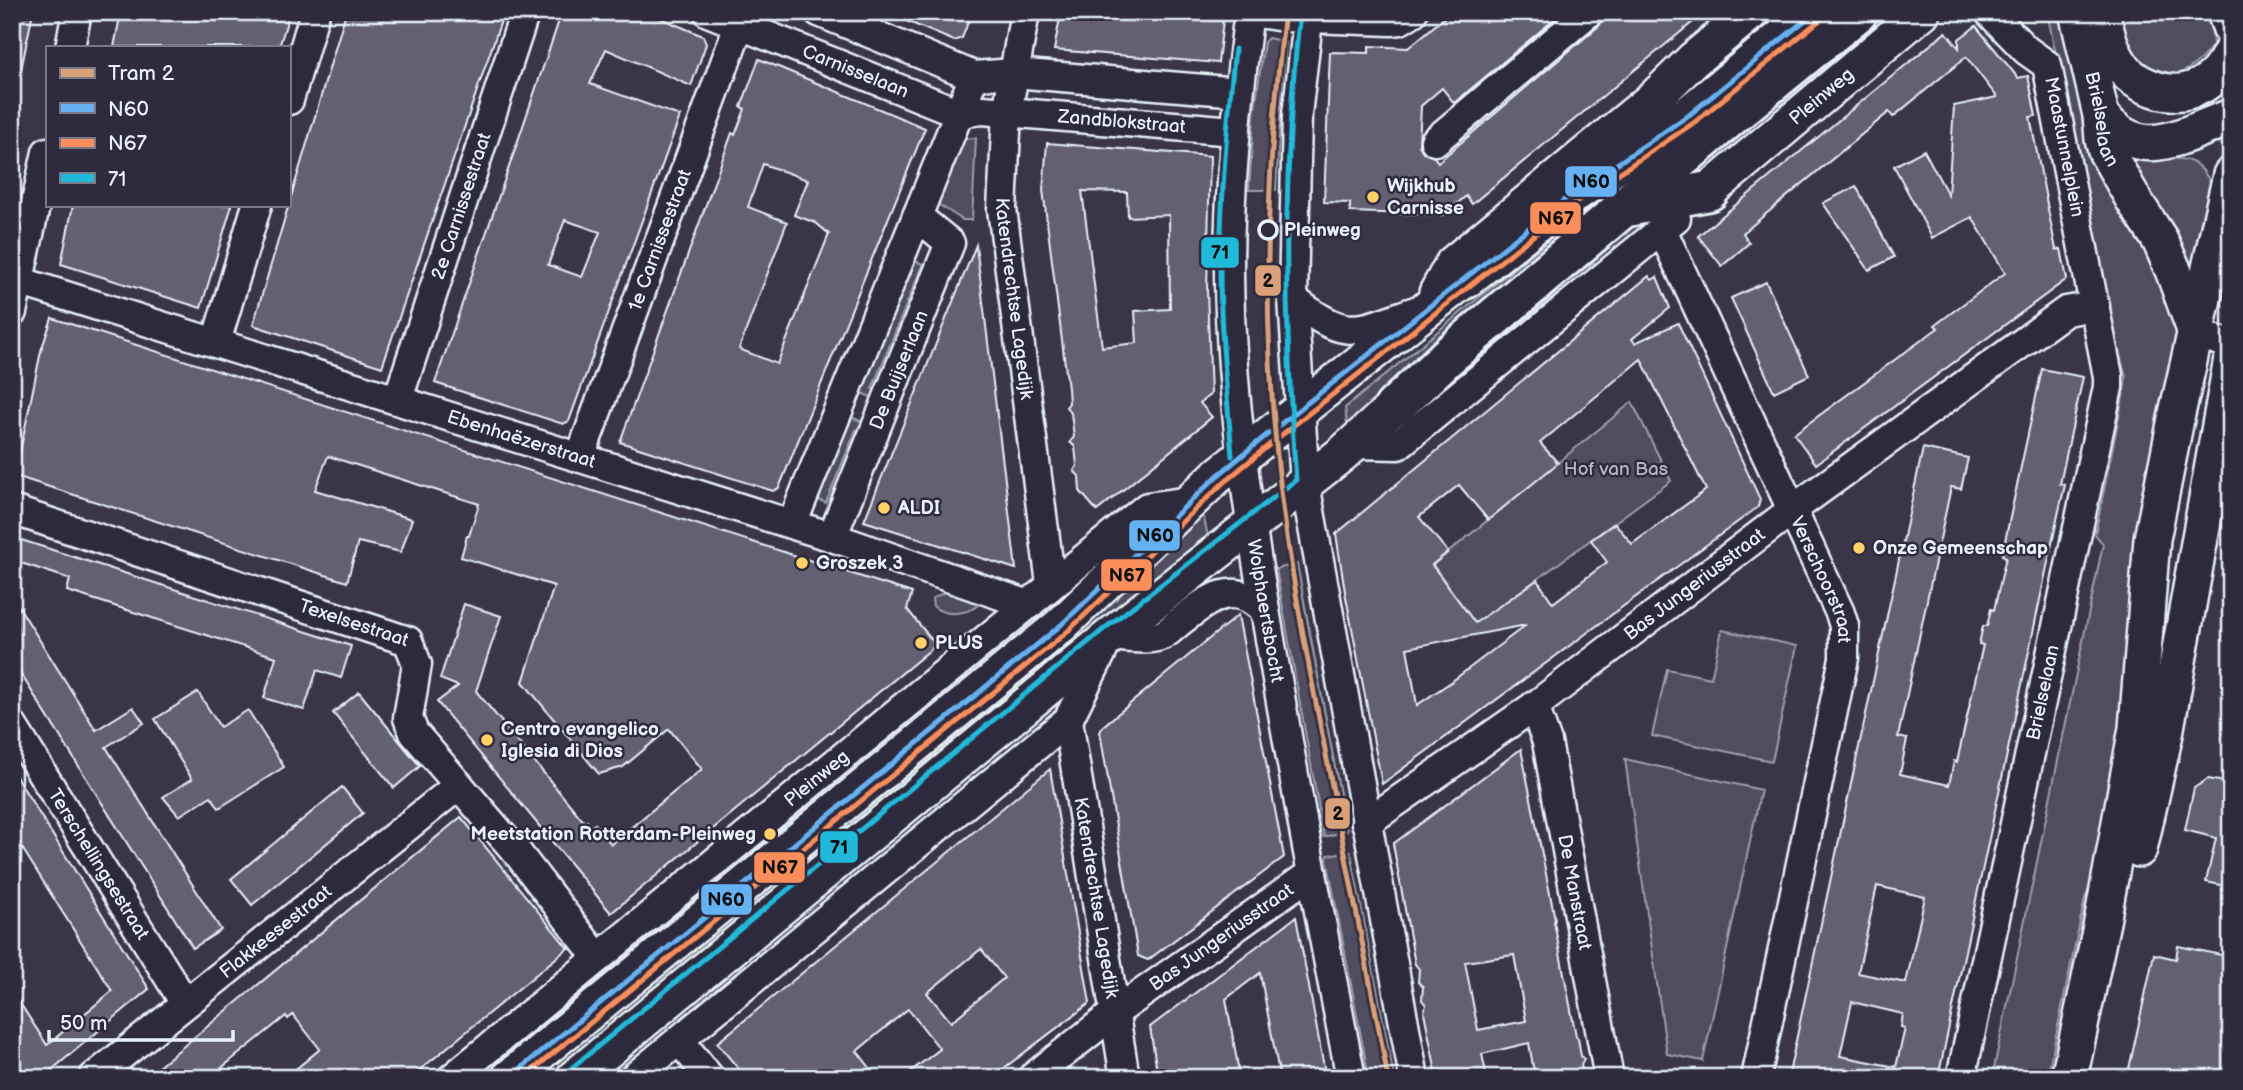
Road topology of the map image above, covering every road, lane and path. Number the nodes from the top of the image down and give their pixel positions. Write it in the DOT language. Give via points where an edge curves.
graph roads {
  1 [pos="77,12"];
  2 [pos="315,12"];
  3 [pos="525,12"];
  4 [pos="708,12"];
  5 [pos="819,12"];
  6 [pos="1025,12"];
  7 [pos="1250,12"];
  8 [pos="1413,12"];
  9 [pos="1589,12"];
  10 [pos="1751,12"];
  11 [pos="1815,12"];
  12 [pos="1858,12"];
  13 [pos="1922,12"];
  14 [pos="1989,12"];
  15 [pos="2077,12"];
  16 [pos="2101,12"];
  17 [pos="2225,12"];
  18 [pos="1309,15"];
  19 [pos="739,25"];
  20 [pos="2231,29"];
  21 [pos="70,46"];
  22 [pos="2231,52"];
  23 [pos="1014,73"];
  24 [pos="974,76"];
  25 [pos="1239,92"];
  26 [pos="290,97"];
  27 [pos="959,113"];
  28 [pos="1007,113"];
  29 [pos="2101,116"];
  30 [pos="2231,117"];
  31 [pos="1234,131"];
  32 [pos="1435,141"];
  33 [pos="2171,142"];
  34 [pos="46,156"];
  35 [pos="2231,176"];
  36 [pos="1709,191"];
  37 [pos="257,206"];
  38 [pos="1625,208"];
  39 [pos="917,216"];
  40 [pos="1662,230"];
  41 [pos="1465,279"];
  42 [pos="16,280"];
  43 [pos="1293,299"];
  44 [pos="1430,306"];
  45 [pos="2095,306"];
  46 [pos="12,312"];
  47 [pos="2196,334"];
  48 [pos="216,342"];
  49 [pos="2231,345"];
  50 [pos="2231,364"];
  51 [pos="398,399"];
  52 [pos="1394,407"];
  53 [pos="1299,411"];
  54 [pos="1354,444"];
  55 [pos="580,457"];
  56 [pos="1241,457"];
  57 [pos="1304,484"];
  58 [pos="1190,501"];
  59 [pos="12,510"];
  60 [pos="1792,510"];
  61 [pos="792,524"];
  62 [pos="1251,525"];
  63 [pos="832,537"];
  64 [pos="1051,584"];
  65 [pos="1029,606"];
  66 [pos="1264,610"];
  67 [pos="1110,636"];
  68 [pos="1534,706"];
  69 [pos="1068,720"];
  70 [pos="12,725"];
  71 [pos="459,785"];
  72 [pos="1366,823"];
  73 [pos="1312,873"];
  74 [pos="597,958"];
  75 [pos="185,1003"];
  76 [pos="1113,1014"];
  77 [pos="681,1041"];
  78 [pos="93,1078"];
  79 [pos="452,1078"];
  80 [pos="509,1078"];
  81 [pos="573,1078"];
  82 [pos="633,1078"];
  83 [pos="710,1078"];
  84 [pos="1032,1078"];
  85 [pos="1125,1078"];
  86 [pos="1351,1078"];
  87 [pos="1414,1078"];
  88 [pos="1609,1078"];
  89 [pos="1756,1078"];
  90 [pos="1961,1078"];
  91 [pos="2069,1078"];
  92 [pos="2089,1078"];
  1 -- 21 [label="street"];
  2 -- 26 [label="street"];
  3 -- 51 [label="street, 2e Carnissestraat"];
  4 -- 19 [label="street, Carnisselaan"];
  5 -- 24 [label="street"];
  6 -- 23 [label="street, Katendrechtse Lagedijk"];
  7 -- 18 [label="street, Wolphaertsbocht"];
  7 -- 25 [label="street, Wolphaertsbocht"];
  8 -- 18 [label="street, Wolphaertsbocht" via="1391,21"];
  9 -- 32 [label="street"];
  10 -- 44 [label="main road, Pleinweg" via="1453,264"];
  11 -- 41 [label="highway, Pleinweg" via="1689,115 1568,197"];
  12 -- 38 [label="highway"];
  13 -- 36 [label="main road, Pleinweg"];
  14 -- 45 [label="street, Maastunnelplein" via="2047,65"];
  15 -- 29 [label="main road, Brielselaan"];
  16 -- 22 [label="main road" via="2126,72 2162,91 2182,93 2201,87 2218,74"];
  17 -- 20 [label="main road"];
  18 -- 43 [label="street" via="1297,116"];
  19 -- 27 [label="street, Carnisselaan"];
  19 -- 55 [label="street, 1e Carnissestraat"];
  23 -- 24 [label="street"];
  23 -- 25 [label="street, Zandblokstraat"];
  23 -- 28 [label="street, Katendrechtse Lagedijk"];
  24 -- 27 [label="street"];
  25 -- 31 [label="street, Wolphaertsbocht"];
  27 -- 28 [label="street, Carnisselaan"];
  27 -- 39 [label="street"];
  28 -- 31 [label="street, Zandblokstraat"];
  28 -- 64 [label="street, Katendrechtse Lagedijk" via="1002,209"];
  29 -- 33 [label="main road" via="2113,131 2128,139"];
  29 -- 47 [label="main road, Brielselaan" via="2106,151 2160,240"];
  30 -- 33 [label="main road"];
  31 -- 56 [label="street, Wolphaertsbocht" via="1229,270"];
  33 -- 35 [label="main road" via="2220,156"];
  34 -- 42 [label="street"];
  35 -- 47 [label="main road"];
  36 -- 38 [label="highway"];
  36 -- 40 [label="street, Pleinweg"];
  37 -- 48 [label="street"];
  38 -- 52 [label="highway"];
  39 -- 61 [label="street"];
  39 -- 63 [label="street, De Buijserlaan" via="950,243"];
  40 -- 54 [label="street, Pleinweg" via="1398,444"];
  40 -- 60 [label="street, Verschoorstraat"];
  41 -- 44 [label="main road, Pleinweg"];
  42 -- 46 [label="street"];
  42 -- 48 [label="street, Ebenhaëzerstraat"];
  43 -- 44 [label="street, Pleinweg" via="1332,326 1351,331"];
  43 -- 53 [label="street"];
  44 -- 53 [label="main road, Pleinweg"];
  45 -- 60 [label="street, Bas Jungeriusstraat" via="2066,311"];
  45 -- 90 [label="street, Brielselaan" via="2108,387"];
  47 -- 49 [label="street"];
  47 -- 91 [label="main road" via="2152,539 2137,728"];
  48 -- 51 [label="street, Ebenhaëzerstraat"];
  50 -- 92 [label="main road" via="2165,734"];
  51 -- 55 [label="street, Ebenhaëzerstraat"];
  52 -- 54 [label="main road"];
  53 -- 56 [label="main road, Pleinweg"];
  53 -- 57 [label="street"];
  54 -- 57 [label="main road"];
  55 -- 61 [label="street, Ebenhaëzerstraat"];
  56 -- 58 [label="main road, Pleinweg"];
  56 -- 62 [label="street, Wolphaertsbocht"];
  57 -- 62 [label="main road"];
  57 -- 72 [label="street"];
  58 -- 64 [label="street, Pleinweg" via="1147,507"];
  58 -- 80 [label="main road, Pleinweg" via="1061,625"];
  59 -- 71 [label="street, Texelsestraat" via="408,641 417,664 408,718 414,733"];
  60 -- 68 [label="street, Bas Jungeriusstraat"];
  60 -- 89 [label="street, Verschoorstraat" via="1840,613 1844,657"];
  61 -- 63 [label="street, Ebenhaëzerstraat"];
  62 -- 66 [label="street, Wolphaertsbocht"];
  62 -- 67 [label="main road"];
  63 -- 65 [label="street, Ebenhaëzerstraat"];
  64 -- 65 [label="street, Pleinweg"];
  65 -- 74 [label="street, Pleinweg"];
  66 -- 67 [label="street" via="1247,595 1225,594 1207,601 1162,636"];
  66 -- 73 [label="street, Wolphaertsbocht"];
  67 -- 69 [label="street"];
  67 -- 81 [label="main road"];
  68 -- 72 [label="street, Bas Jungeriusstraat"];
  68 -- 88 [label="street, De Manstraat" via="1547,743"];
  69 -- 76 [label="street, Katendrechtse Lagedijk"];
  69 -- 77 [label="street"];
  70 -- 75 [label="street, Terschellingsestraat"];
  71 -- 74 [label="street, Texelsestraat"];
  71 -- 75 [label="street, Flakkeesestraat"];
  72 -- 87 [label="street"];
  73 -- 76 [label="street, Bas Jungeriusstraat"];
  73 -- 86 [label="street, Wolphaertsbocht"];
  74 -- 79 [label="street, Pleinweg"];
  75 -- 78 [label="street, Flakkeesestraat"];
  76 -- 84 [label="street, Bas Jungeriusstraat"];
  76 -- 85 [label="street, Katendrechtse Lagedijk"];
  77 -- 82 [label="street"];
  77 -- 83 [label="street"];
}
